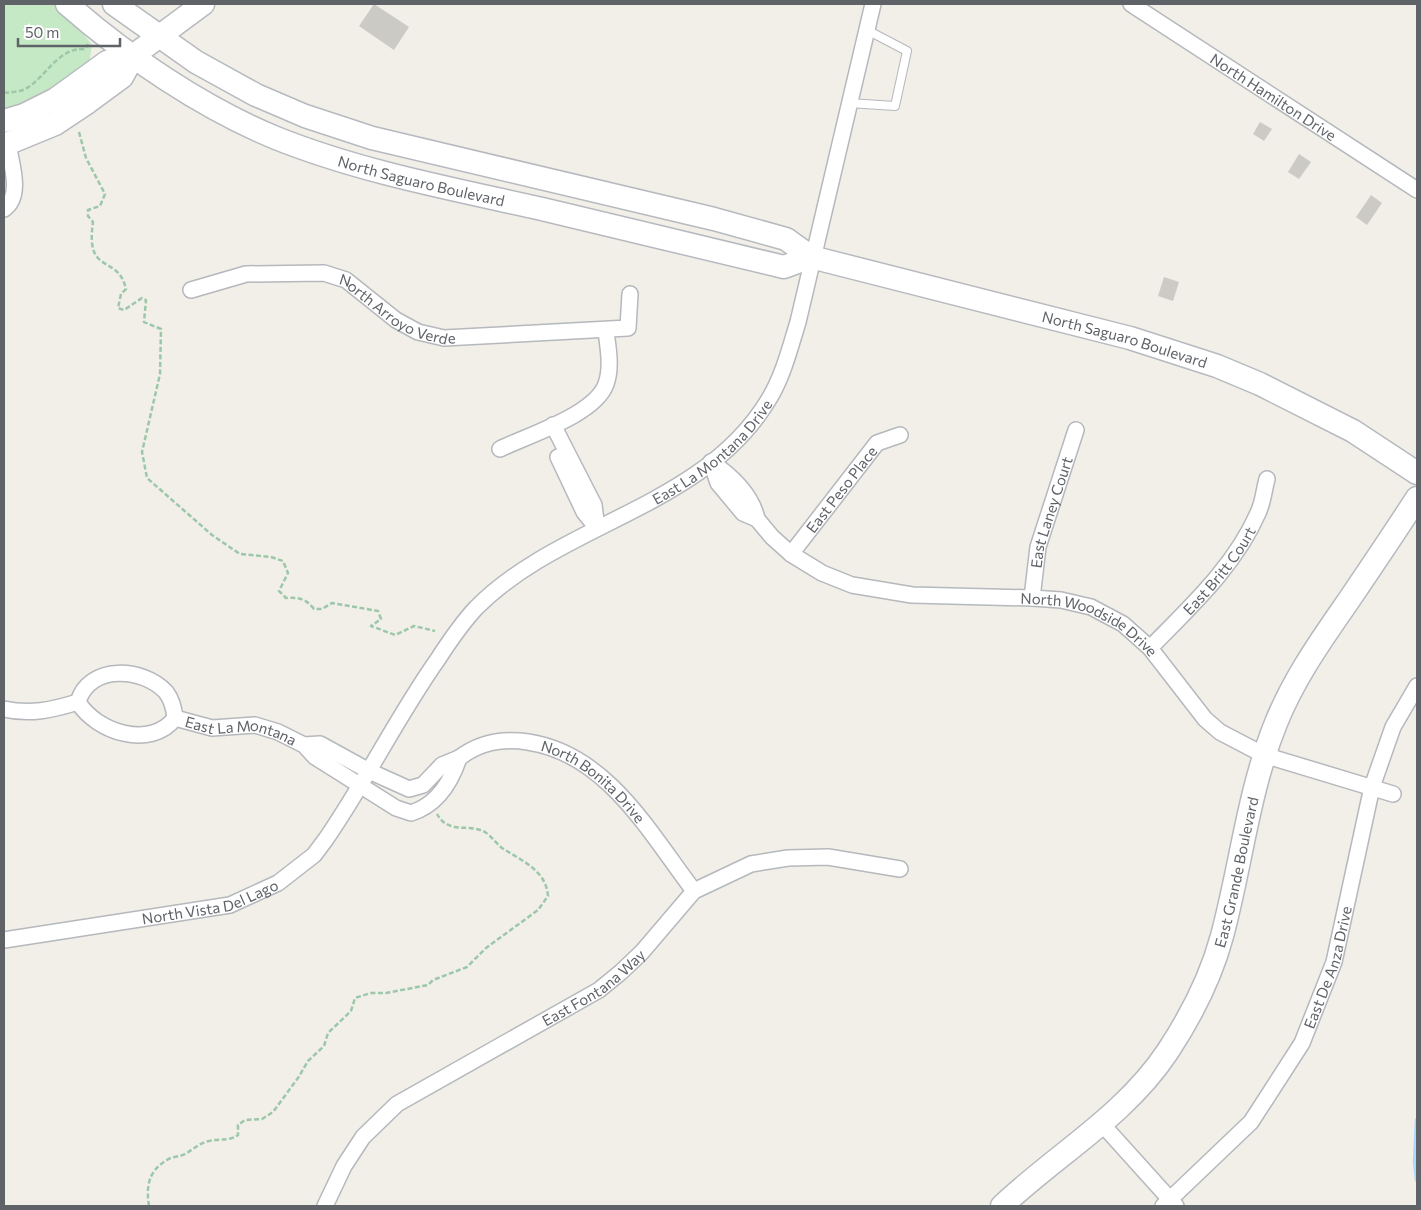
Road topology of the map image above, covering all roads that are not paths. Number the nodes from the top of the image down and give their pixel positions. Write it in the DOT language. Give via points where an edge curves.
graph roads {
  1 [pos="67,4"];
  2 [pos="114,4"];
  3 [pos="203,4"];
  4 [pos="874,4"];
  5 [pos="1131,4"];
  6 [pos="867,30"];
  7 [pos="145,47"];
  8 [pos="849,103"];
  9 [pos="4,121"];
  10 [pos="6,145"];
  11 [pos="1417,190"];
  12 [pos="4,209"];
  13 [pos="812,258"];
  14 [pos="191,290"];
  15 [pos="630,294"];
  16 [pos="606,331"];
  17 [pos="549,427"];
  18 [pos="1076,430"];
  19 [pos="900,435"];
  20 [pos="500,449"];
  21 [pos="711,462"];
  22 [pos="1417,473"];
  23 [pos="1267,479"];
  24 [pos="1417,498"];
  25 [pos="597,528"];
  26 [pos="791,554"];
  27 [pos="1032,598"];
  28 [pos="1150,648"];
  29 [pos="1417,686"];
  30 [pos="78,702"];
  31 [pos="4,709"];
  32 [pos="175,718"];
  33 [pos="1264,755"];
  34 [pos="459,758"];
  35 [pos="364,778"];
  36 [pos="416,788"];
  37 [pos="1372,788"];
  38 [pos="1393,794"];
  39 [pos="427,807"];
  40 [pos="900,870"];
  41 [pos="694,891"];
  42 [pos="4,940"];
  43 [pos="1102,1124"];
  44 [pos="1170,1204"];
  45 [pos="326,1206"];
  46 [pos="1002,1206"];
  1 -- 7 [label="main road, North Saguaro Boulevard"];
  2 -- 7 [label="main road, North Saguaro Boulevard"];
  3 -- 7 [label="main road"];
  4 -- 6 [label="street, East La Montana Drive"];
  5 -- 11 [label="street, North Hamilton Drive"];
  6 -- 8 [label="street, East La Montana Drive"];
  6 -- 8 [label="lane" via="907,51 895,106"];
  7 -- 9 [label="main road" via="107,62 56,99"];
  7 -- 10 [label="main road" via="122,76 88,102 54,124"];
  7 -- 13 [label="main road, North Saguaro Boulevard" via="305,116 372,138 786,239"];
  7 -- 13 [label="main road, North Saguaro Boulevard" via="194,96 245,124 344,161 784,267"];
  8 -- 13 [label="street, East La Montana Drive"];
  10 -- 12 [label="street" via="14,188 12,199"];
  13 -- 21 [label="street, East La Montana Drive" via="798,322 769,399 737,439"];
  13 -- 22 [label="main road, North Saguaro Boulevard" via="1130,338 1217,366 1260,384 1353,432"];
  14 -- 16 [label="street, North Arroyo Verde" via="246,274 324,273 346,280 396,320 418,332 444,338 588,329"];
  15 -- 16 [label="street, North Arroyo Verde" via="628,328"];
  16 -- 17 [label="street" via="610,370 606,386 596,400"];
  17 -- 20 [label="street"];
  17 -- 25 [label="street" via="594,505"];
  18 -- 27 [label="street, East Laney Court" via="1038,548"];
  19 -- 26 [label="street, East Peso Place" via="877,443"];
  21 -- 25 [label="street, East La Montana Drive" via="686,480"];
  21 -- 26 [label="street, North Woodside Drive" via="718,483 743,513 757,519"];
  23 -- 28 [label="street, East Britt Court" via="1259,511 1237,551 1201,596"];
  24 -- 33 [label="main road, East Grande Boulevard" via="1298,677"];
  25 -- 35 [label="street, East La Montana Drive" via="514,575 475,609 420,684"];
  26 -- 27 [label="street, North Woodside Drive" via="852,586 912,595"];
  27 -- 28 [label="street, North Woodside Drive" via="1091,606 1123,624"];
  28 -- 33 [label="street, North Woodside Drive" via="1205,718 1220,732"];
  29 -- 37 [label="street, East De Anza Drive" via="1393,727"];
  30 -- 31 [label="street" via="40,712"];
  30 -- 32 [label="street, East La Montana" via="96,722 120,732 150,733 164,728"];
  30 -- 32 [label="street, East La Montana" via="82,691 94,679 107,674 123,674 160,688 173,704"];
  32 -- 35 [label="street, East La Montana" via="212,728 255,725 304,745 320,744"];
  33 -- 37 [label="street, North Woodside Drive"];
  33 -- 43 [label="main road, East Grande Boulevard" via="1222,936 1203,988 1167,1053"];
  34 -- 36 [label="street, North Bonita Drive" via="442,765"];
  34 -- 39 [label="street" via="453,776"];
  34 -- 41 [label="street, North Bonita Drive" via="484,743 509,739 544,744 573,756 621,795"];
  35 -- 36 [label="street"];
  35 -- 39 [label="street" via="396,808 411,813"];
  35 -- 42 [label="street, North Vista Del Lago" via="338,823 314,855 278,883 243,900 230,905"];
  36 -- 39 [label="street"];
  37 -- 38 [label="street, North Woodside Drive"];
  37 -- 44 [label="street, East De Anza Drive" via="1334,962 1302,1043 1251,1122"];
  40 -- 41 [label="street, East Fontana Way" via="870,862 828,857 788,858 751,864"];
  41 -- 45 [label="street, East Fontana Way" via="642,952 599,990 396,1104 363,1138 340,1175"];
  43 -- 44 [label="street"];
  43 -- 46 [label="main road, East Grande Boulevard"];
}
